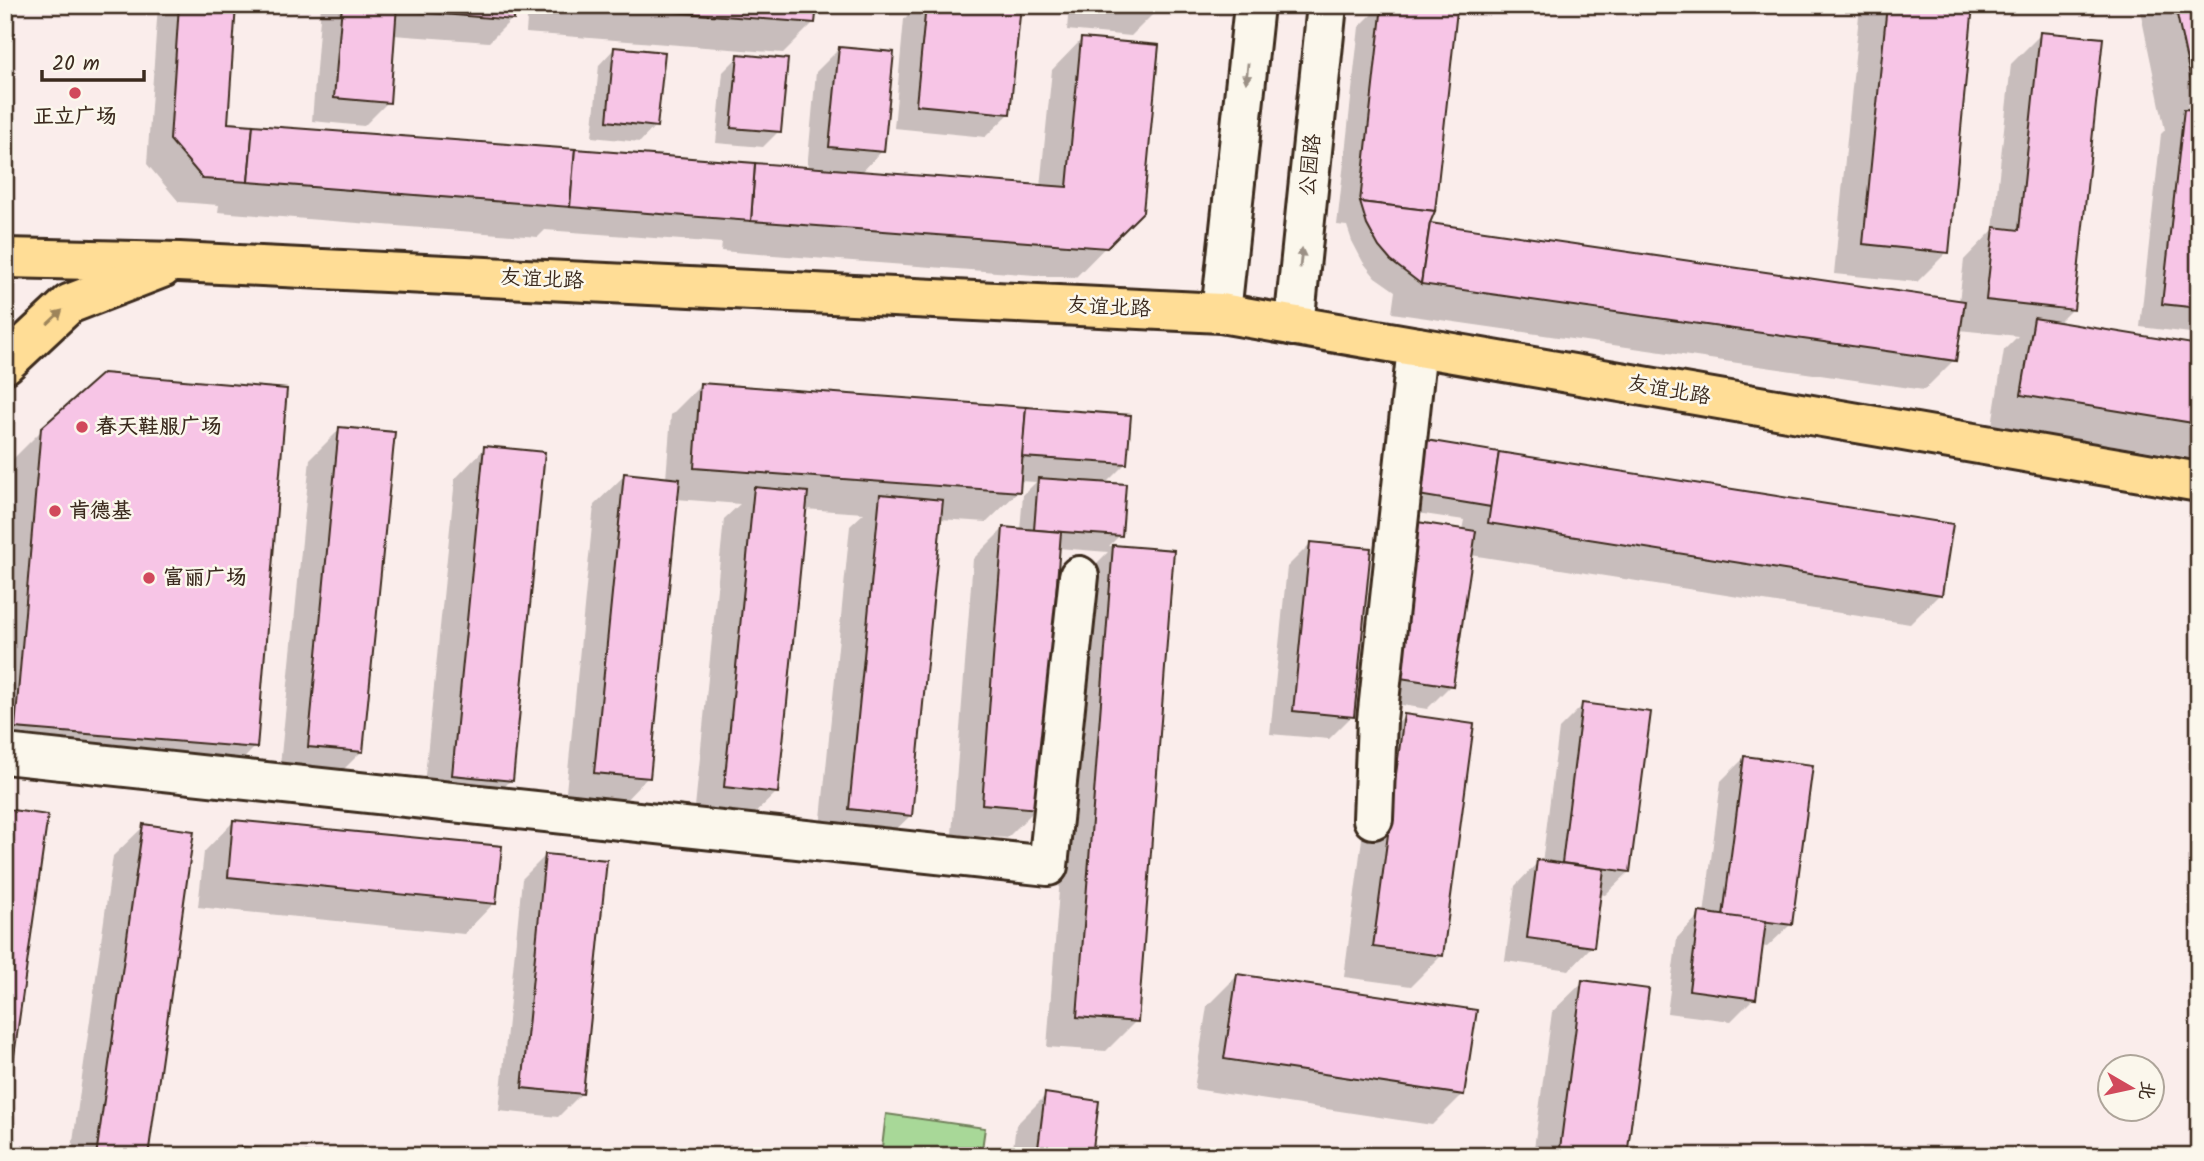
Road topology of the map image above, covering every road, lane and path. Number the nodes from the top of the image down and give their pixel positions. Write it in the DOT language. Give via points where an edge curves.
graph roads {
  1 [pos="1254,5"];
  2 [pos="1327,5"];
  3 [pos="5,258"];
  4 [pos="179,262"];
  5 [pos="1221,313"];
  6 [pos="1294,326"];
  7 [pos="1417,347"];
  8 [pos="5,363"];
  9 [pos="2199,482"];
  10 [pos="1079,576"];
  11 [pos="5,754"];
  12 [pos="1373,818"];
  1 -- 5 [label="street, one-way"];
  6 -- 2 [label="street, 公园路, one-way"];
  3 -- 4 [label="main road, 友谊北路"];
  4 -- 5 [label="main road, 友谊北路"];
  8 -- 4 [label="main road, one-way" via="69,304"];
  5 -- 6 [label="main road, 友谊北路"];
  6 -- 7 [label="main road, 友谊北路"];
  7 -- 9 [label="main road, 友谊北路"];
  7 -- 12 [label="street" via="1377,720"];
  10 -- 11 [label="street" via="1048,866"];
}
